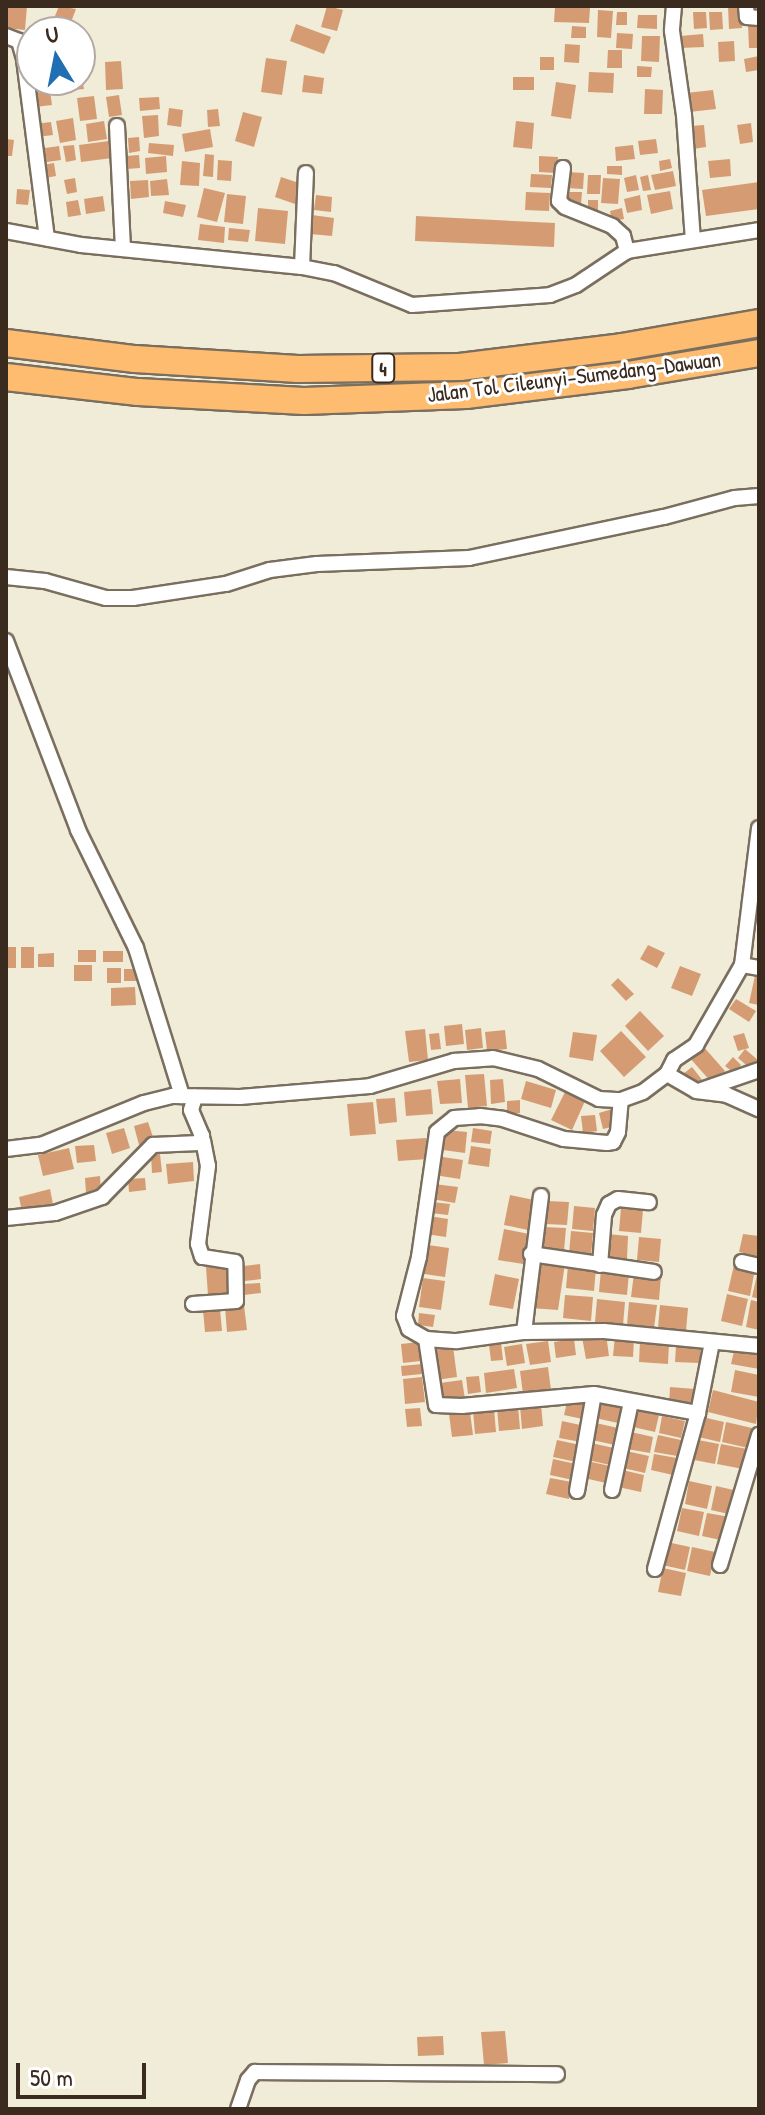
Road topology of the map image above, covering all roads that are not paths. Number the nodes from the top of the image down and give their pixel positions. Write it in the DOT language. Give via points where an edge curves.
graph roads {
  1 [pos="674,6"];
  2 [pos="746,6"];
  3 [pos="759,18"];
  4 [pos="6,36"];
  5 [pos="117,126"];
  6 [pos="563,168"];
  7 [pos="306,173"];
  8 [pos="759,230"];
  9 [pos="6,231"];
  10 [pos="47,239"];
  11 [pos="693,240"];
  12 [pos="123,248"];
  13 [pos="627,251"];
  14 [pos="302,267"];
  15 [pos="759,323"];
  16 [pos="6,343"];
  17 [pos="759,353"];
  18 [pos="6,377"];
  19 [pos="759,496"];
  20 [pos="6,577"];
  21 [pos="6,641"];
  22 [pos="759,828"];
  23 [pos="742,965"];
  24 [pos="759,968"];
  25 [pos="759,1070"];
  26 [pos="667,1074"];
  27 [pos="696,1091"];
  28 [pos="188,1096"];
  29 [pos="621,1100"];
  30 [pos="758,1107"];
  31 [pos="203,1140"];
  32 [pos="6,1149"];
  33 [pos="541,1196"];
  34 [pos="649,1202"];
  35 [pos="6,1218"];
  36 [pos="531,1254"];
  37 [pos="742,1262"];
  38 [pos="600,1265"];
  39 [pos="759,1266"];
  40 [pos="654,1272"];
  41 [pos="193,1304"];
  42 [pos="524,1332"];
  43 [pos="426,1339"];
  44 [pos="712,1342"];
  45 [pos="759,1346"];
  46 [pos="594,1394"];
  47 [pos="631,1402"];
  48 [pos="698,1413"];
  49 [pos="759,1435"];
  50 [pos="612,1490"];
  51 [pos="577,1491"];
  52 [pos="720,1565"];
  53 [pos="655,1569"];
  54 [pos="557,2074"];
  55 [pos="238,2109"];
  1 -- 11 [label="street" via="672,31"];
  2 -- 3 [label="street" via="747,17"];
  4 -- 10 [label="street" via="19,41 24,59"];
  5 -- 12 [label="street"];
  6 -- 13 [label="street" via="559,201 612,226 623,236"];
  7 -- 14 [label="street"];
  8 -- 11 [label="street"];
  9 -- 10 [label="street"];
  10 -- 12 [label="street"];
  11 -- 13 [label="street"];
  12 -- 14 [label="street"];
  13 -- 14 [label="street" via="576,285 550,295 412,305 334,273"];
  15 -- 16 [label="highway, Jalan Tol Cileunyi–Sumedang–Dawuan / 4" via="460,367 298,369 135,359"];
  17 -- 18 [label="highway, Jalan Tol Cileunyi–Sumedang–Dawuan / 4" via="466,395 319,400 138,392"];
  19 -- 20 [label="street" via="469,558 317,564 133,598 106,598 45,581"];
  21 -- 28 [label="street" via="78,830 136,948"];
  22 -- 23 [label="street"];
  23 -- 24 [label="street"];
  23 -- 26 [label="street" via="696,1045 674,1060"];
  25 -- 27 [label="street"];
  26 -- 27 [label="street"];
  26 -- 29 [label="street"];
  27 -- 30 [label="street"];
  28 -- 29 [label="street" via="370,1086 454,1061 493,1058 538,1069 599,1099"];
  28 -- 31 [label="street"];
  28 -- 32 [label="street" via="144,1103 41,1145"];
  29 -- 43 [label="street" via="613,1142 564,1139 480,1116 454,1118 437,1132 419,1257 404,1316 409,1329"];
  31 -- 35 [label="street" via="153,1145 102,1197 55,1213"];
  31 -- 41 [label="street" via="208,1166 198,1244 202,1257 235,1262 236,1301"];
  33 -- 36 [label="street"];
  34 -- 38 [label="street" via="618,1199 609,1204"];
  36 -- 38 [label="street"];
  36 -- 42 [label="street"];
  37 -- 39 [label="street"];
  38 -- 40 [label="street"];
  42 -- 43 [label="street" via="457,1341"];
  42 -- 44 [label="street" via="604,1331"];
  43 -- 46 [label="street" via="436,1405"];
  44 -- 45 [label="street"];
  44 -- 48 [label="street"];
  46 -- 47 [label="street"];
  46 -- 51 [label="street"];
  47 -- 48 [label="street"];
  47 -- 50 [label="street"];
  48 -- 53 [label="street"];
  49 -- 52 [label="street"];
  54 -- 55 [label="street" via="255,2072"];
}
